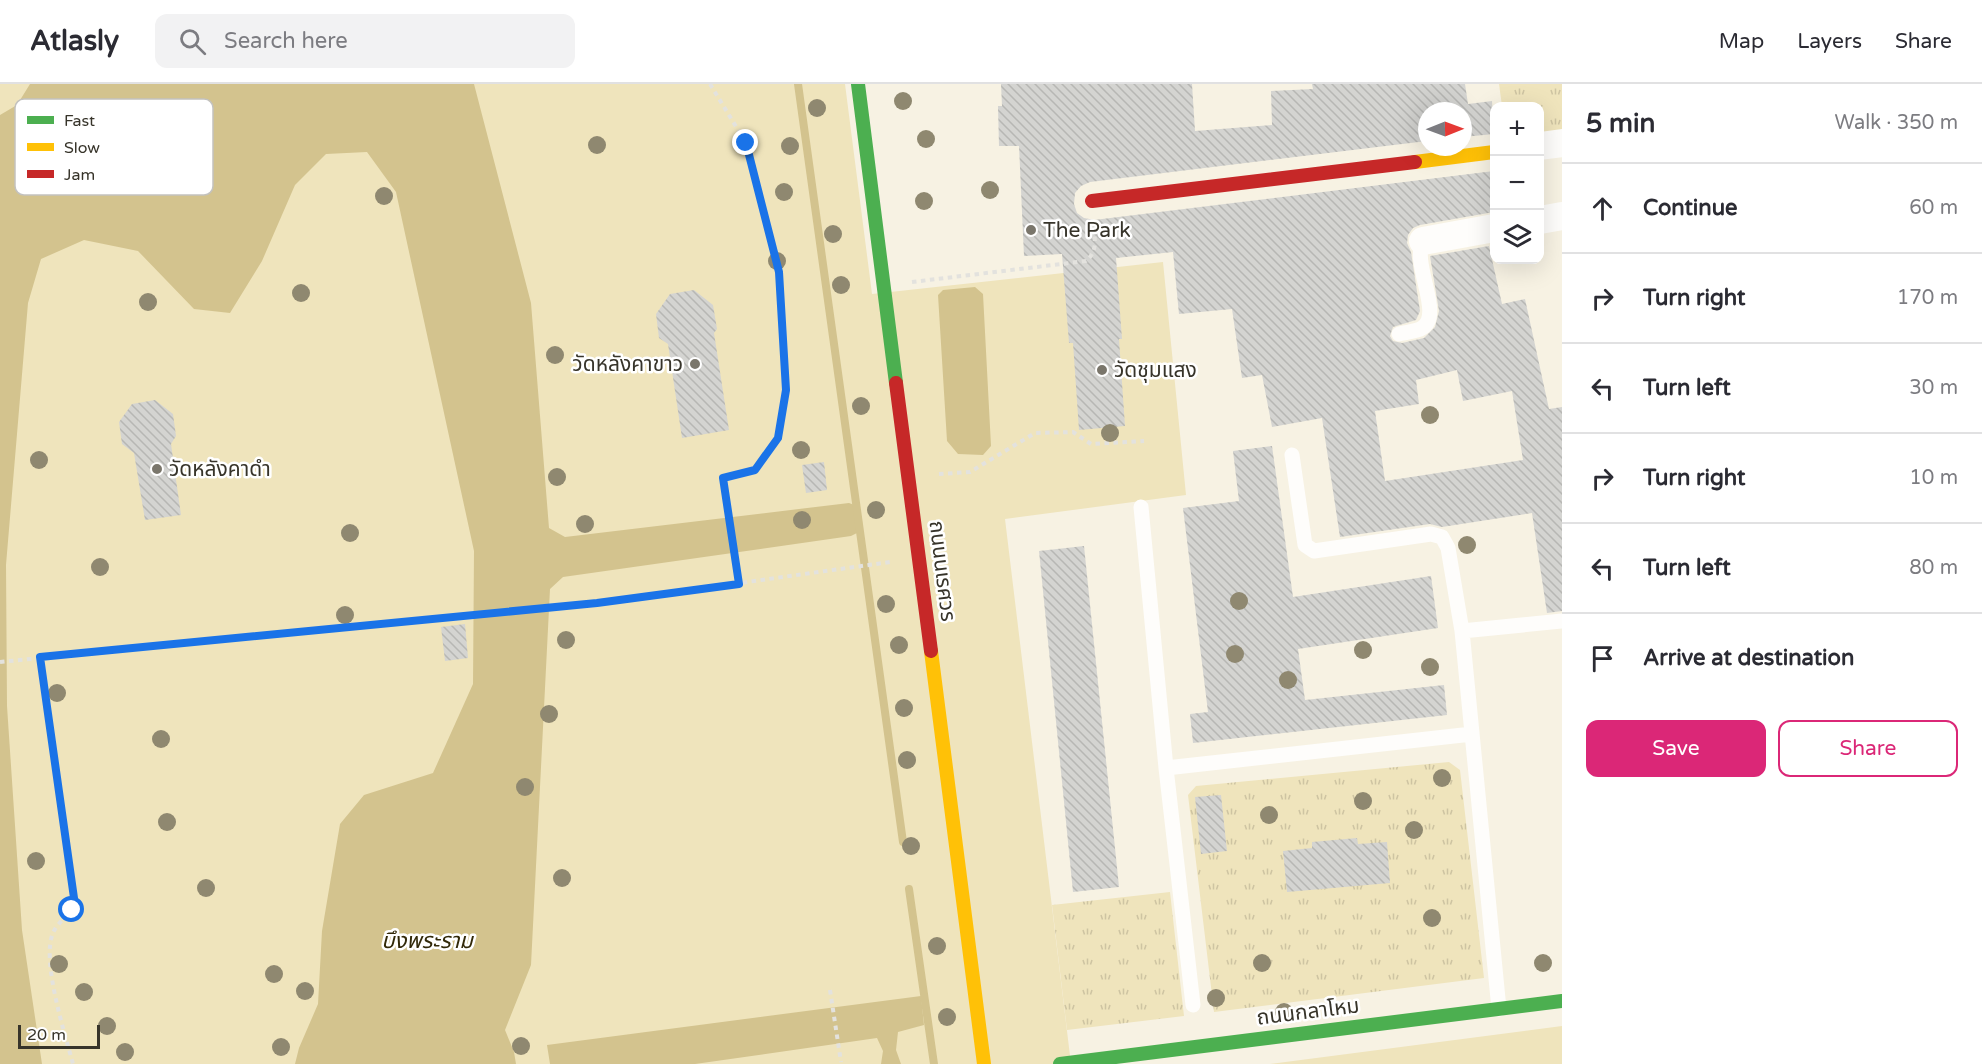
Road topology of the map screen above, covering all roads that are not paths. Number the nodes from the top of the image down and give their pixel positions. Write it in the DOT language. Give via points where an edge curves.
graph roads {
  1 [pos="858,84"];
  2 [pos="1562,143"];
  3 [pos="1544,145"];
  4 [pos="1490,152"];
  5 [pos="1092,201"];
  6 [pos="1562,216"];
  7 [pos="1544,219"];
  8 [pos="1490,229"];
  9 [pos="1423,241"];
  10 [pos="1399,334"];
  11 [pos="1292,455"];
  12 [pos="1141,507"];
  13 [pos="1562,621"];
  14 [pos="1462,631"];
  15 [pos="1472,734"];
  16 [pos="1166,768"];
  17 [pos="1562,1001"];
  18 [pos="1193,1005"];
  19 [pos="1499,1009"];
  20 [pos="984,1064"];
  21 [pos="1060,1064"];
  1 -- 20 [label="street, ถนนนเรศวร"];
  2 -- 3 [label="street"];
  4 -- 5 [label="street"];
  6 -- 7 [label="street"];
  8 -- 9 [label="street"];
  9 -- 10 [label="lane" via="1419,260 1431,310 1428,322 1423,328"];
  11 -- 14 [label="lane" via="1308,549 1431,534 1442,537 1449,548"];
  12 -- 16 [label="lane"];
  13 -- 14 [label="lane"];
  14 -- 15 [label="lane"];
  15 -- 16 [label="lane"];
  15 -- 19 [label="lane"];
  16 -- 18 [label="lane"];
  17 -- 19 [label="street, ถนนกลาโหม"];
  19 -- 21 [label="street, ถนนกลาโหม"];
}
